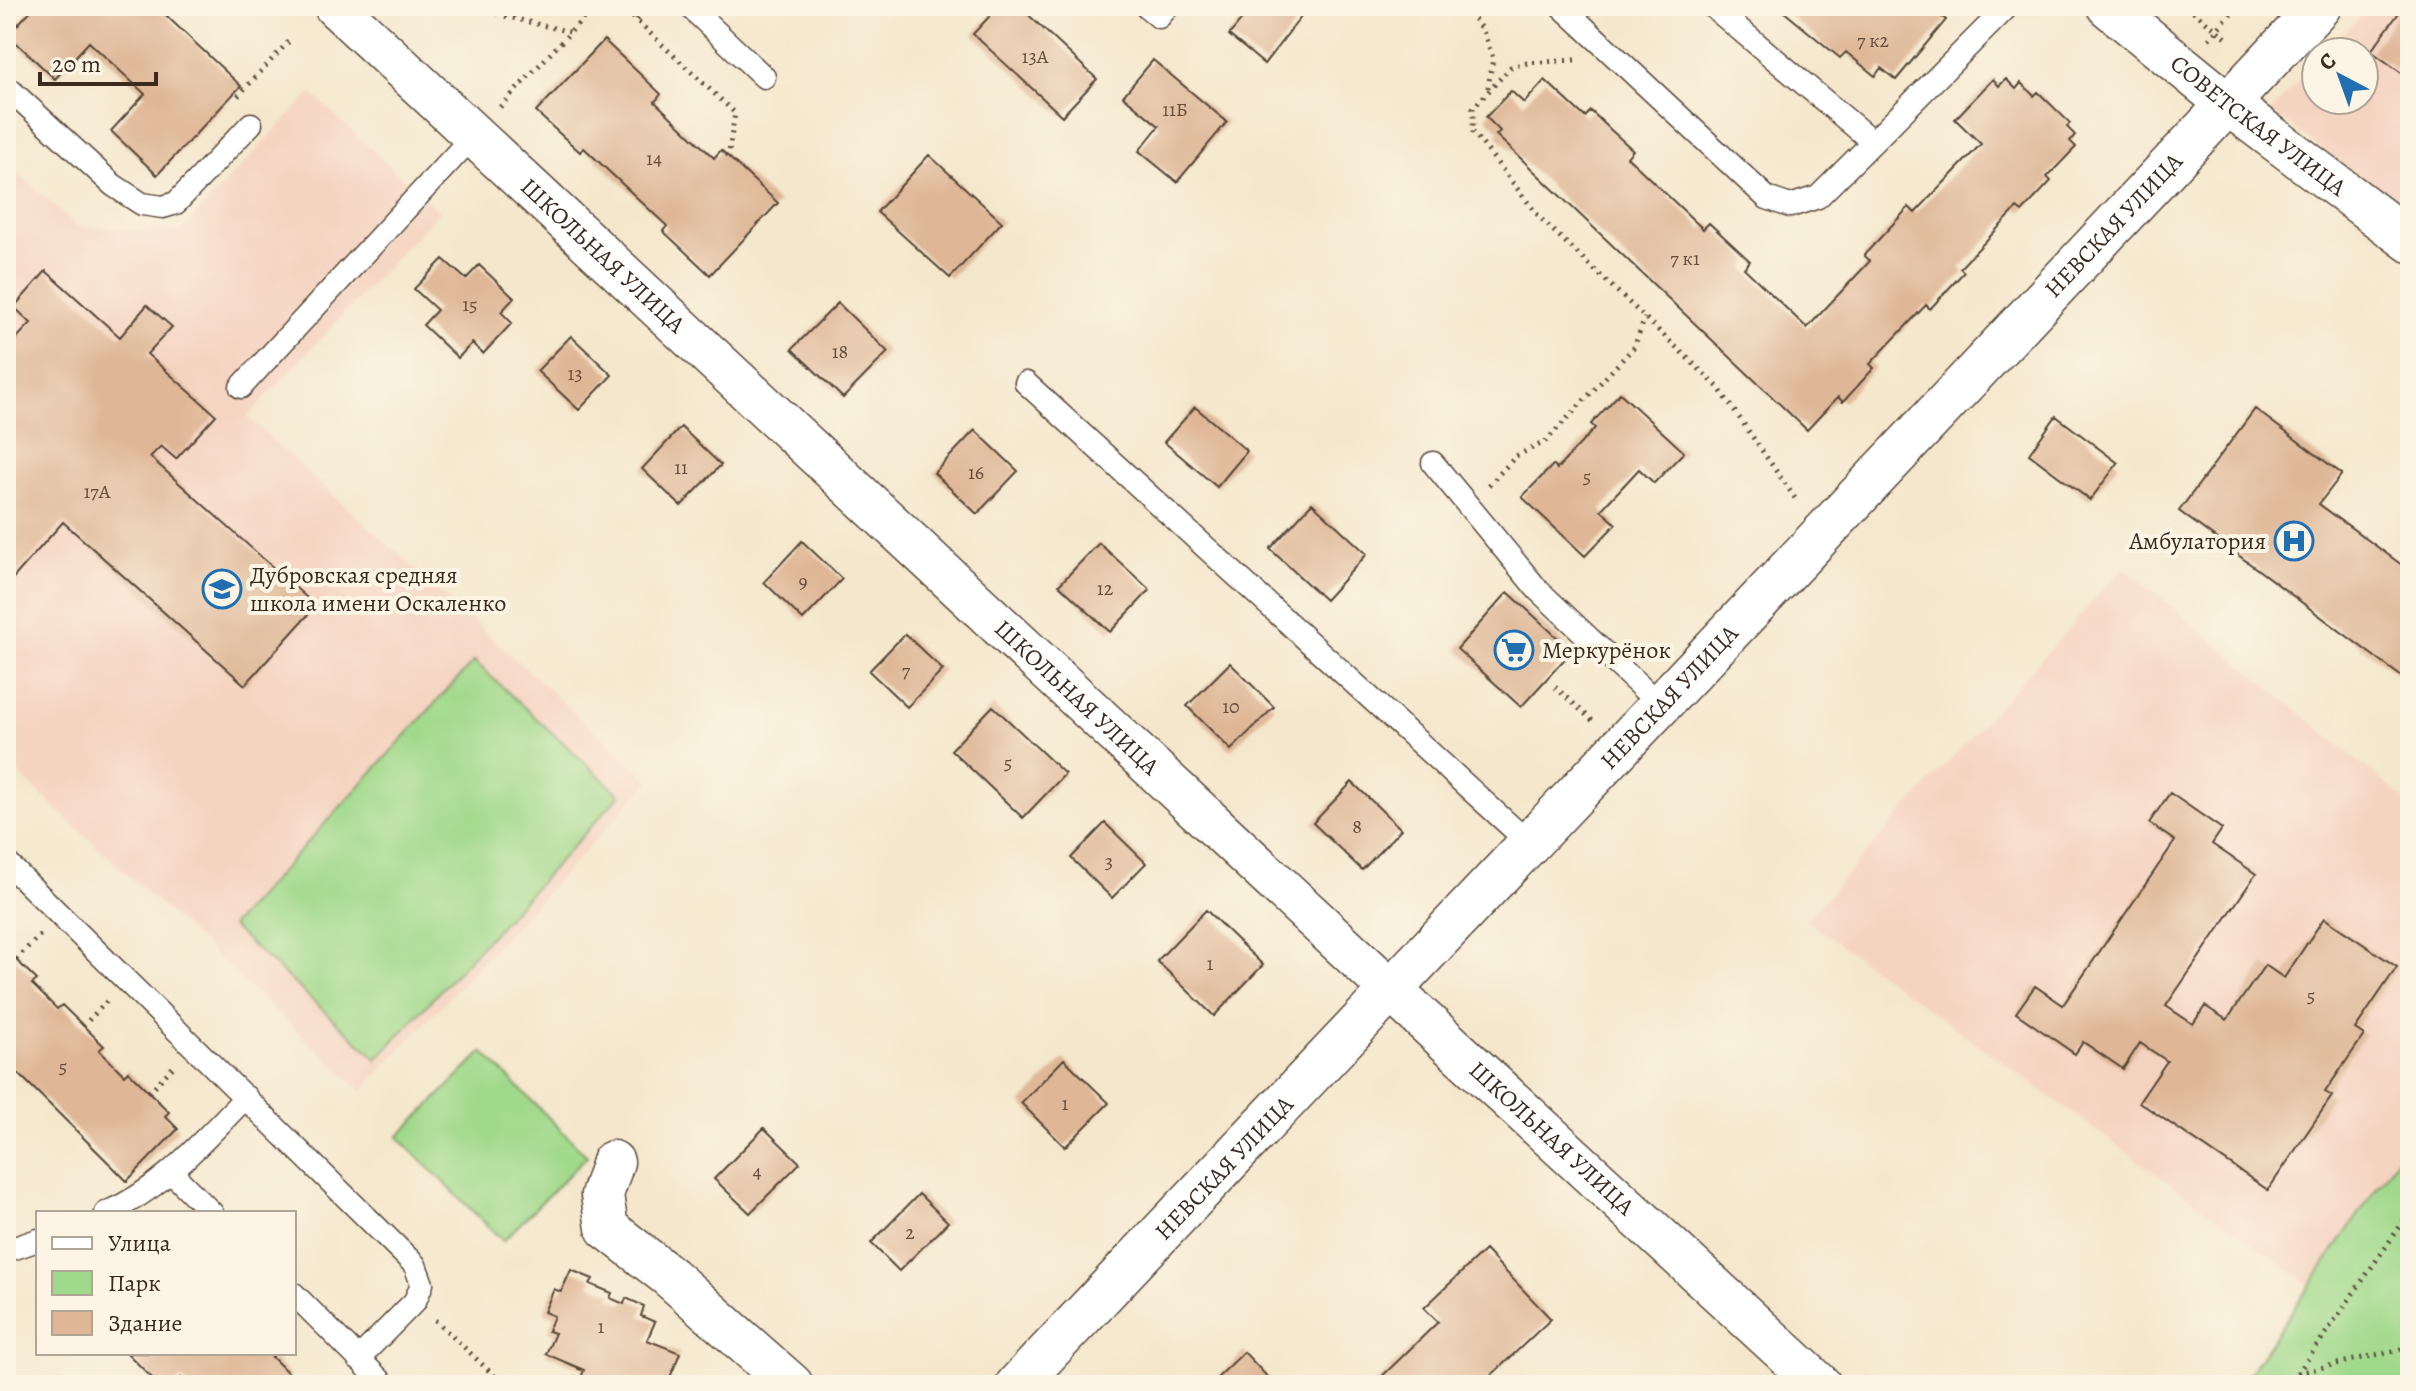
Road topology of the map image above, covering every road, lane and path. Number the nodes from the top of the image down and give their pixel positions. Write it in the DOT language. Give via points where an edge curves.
graph roads {
  1 [pos="176,6"];
  2 [pos="335,6"];
  3 [pos="482,6"];
  4 [pos="493,6"];
  5 [pos="595,6"];
  6 [pos="621,6"];
  7 [pos="650,6"];
  8 [pos="689,6"];
  9 [pos="1146,6"];
  10 [pos="1168,6"];
  11 [pos="1465,6"];
  12 [pos="1561,6"];
  13 [pos="1712,6"];
  14 [pos="2008,6"];
  15 [pos="2108,6"];
  16 [pos="2187,6"];
  17 [pos="2237,6"];
  18 [pos="2320,6"];
  19 [pos="166,16"];
  20 [pos="504,16"];
  21 [pos="637,20"];
  22 [pos="2216,30"];
  23 [pos="570,32"];
  24 [pos="289,41"];
  25 [pos="2206,43"];
  26 [pos="1605,47"];
  27 [pos="2262,67"];
  28 [pos="764,77"];
  29 [pos="6,86"];
  30 [pos="1486,94"];
  31 [pos="230,104"];
  32 [pos="2228,104"];
  33 [pos="486,122"];
  34 [pos="251,124"];
  35 [pos="1873,142"];
  36 [pos="728,157"];
  37 [pos="2410,241"];
  38 [pos="1645,318"];
  39 [pos="1026,383"];
  40 [pos="241,387"];
  41 [pos="1433,463"];
  42 [pos="1798,503"];
  43 [pos="1469,506"];
  44 [pos="1555,687"];
  45 [pos="1660,705"];
  46 [pos="1594,722"];
  47 [pos="1530,844"];
  48 [pos="6,862"];
  49 [pos="1393,992"];
  50 [pos="246,1097"];
  51 [pos="613,1162"];
  52 [pos="171,1172"];
  53 [pos="111,1211"];
  54 [pos="210,1211"];
  55 [pos="2410,1212"];
  56 [pos="36,1241"];
  57 [pos="6,1251"];
  58 [pos="296,1296"];
  59 [pos="415,1301"];
  60 [pos="2410,1347"];
  61 [pos="358,1359"];
  62 [pos="580,1368"];
  63 [pos="2298,1373"];
  64 [pos="385,1385"];
  65 [pos="504,1385"];
  66 [pos="573,1385"];
  67 [pos="792,1385"];
  68 [pos="1017,1385"];
  69 [pos="1820,1385"];
  70 [pos="2287,1385"];
  1 -- 19 [label="path"];
  2 -- 33 [label="street, ШКОЛЬНАЯ УЛИЦА"];
  3 -- 20 [label="path"];
  4 -- 20 [label="path"];
  5 -- 23 [label="path"];
  6 -- 21 [label="path"];
  7 -- 21 [label="path"];
  8 -- 28 [label="lane"];
  9 -- 10 [label="lane" via="1159,17"];
  11 -- 30 [label="path" via="1493,58"];
  12 -- 26 [label="lane"];
  13 -- 35 [label="lane"];
  14 -- 35 [label="lane"];
  15 -- 32 [label="street, СОВЕТСКАЯ УЛИЦА"];
  16 -- 22 [label="path"];
  17 -- 22 [label="path"];
  18 -- 27 [label="street, НЕВСКАЯ УЛИЦА"];
  20 -- 23 [label="path"];
  21 -- 36 [label="path" via="735,113"];
  22 -- 25 [label="path"];
  22 -- 27 [label="path"];
  23 -- 33 [label="path"];
  24 -- 31 [label="path"];
  26 -- 30 [label="path" via="1580,60 1511,67"];
  26 -- 35 [label="lane" via="1767,198 1790,206 1818,197"];
  27 -- 32 [label="street, НЕВСКАЯ УЛИЦА"];
  29 -- 34 [label="lane" via="113,185 152,206 176,203"];
  30 -- 38 [label="path" via="1473,108 1473,132 1541,219"];
  32 -- 37 [label="street, СОВЕТСКАЯ УЛИЦА"];
  32 -- 45 [label="street, НЕВСКАЯ УЛИЦА"];
  33 -- 40 [label="lane"];
  33 -- 49 [label="street, ШКОЛЬНАЯ УЛИЦА"];
  38 -- 42 [label="path" via="1718,387"];
  38 -- 43 [label="path" via="1624,358 1545,442 1516,456"];
  39 -- 47 [label="lane"];
  41 -- 43 [label="lane"];
  43 -- 45 [label="lane" via="1538,590"];
  44 -- 46 [label="path"];
  45 -- 47 [label="street, НЕВСКАЯ УЛИЦА"];
  47 -- 49 [label="street, НЕВСКАЯ УЛИЦА"];
  48 -- 50 [label="lane"];
  49 -- 68 [label="street, НЕВСКАЯ УЛИЦА"];
  49 -- 69 [label="street, ШКОЛЬНАЯ УЛИЦА"];
  50 -- 52 [label="lane"];
  50 -- 59 [label="lane" via="415,1265 422,1284"];
  51 -- 67 [label="street" via="602,1195 607,1228"];
  52 -- 53 [label="lane"];
  52 -- 54 [label="lane"];
  55 -- 63 [label="path"];
  56 -- 57 [label="lane"];
  58 -- 61 [label="lane"];
  59 -- 61 [label="lane"];
  59 -- 65 [label="path"];
  60 -- 63 [label="path"];
  61 -- 64 [label="lane"];
  62 -- 66 [label="path"];
  63 -- 70 [label="path"];
}
